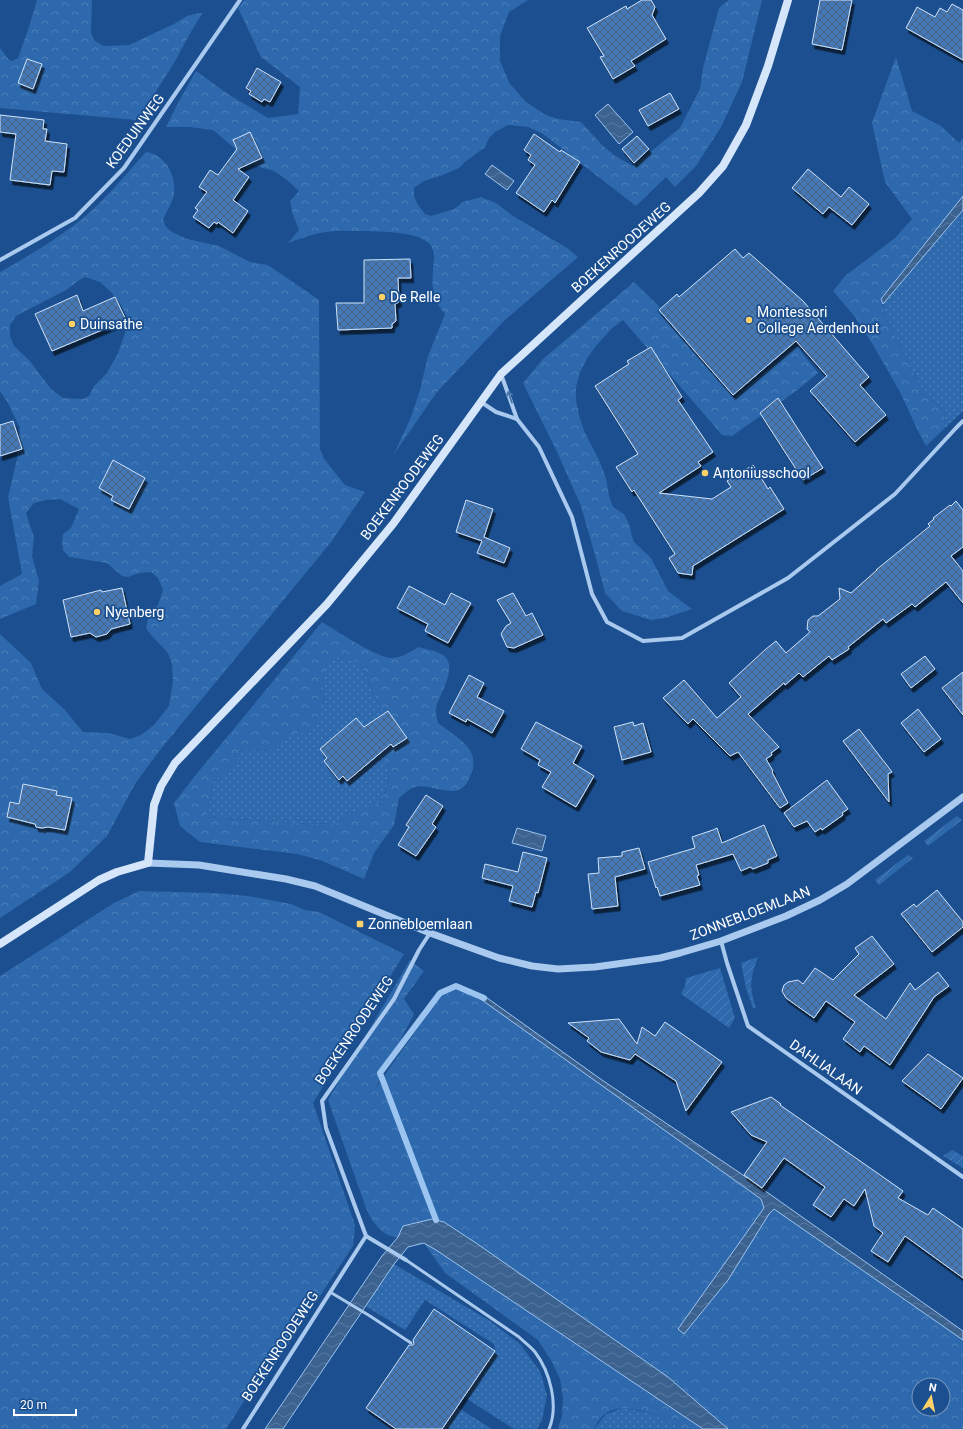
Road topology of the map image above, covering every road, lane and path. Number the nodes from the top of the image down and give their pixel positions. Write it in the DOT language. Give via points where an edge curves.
graph roads {
  1 [pos="240,0"];
  2 [pos="788,0"];
  3 [pos="0,260"];
  4 [pos="501,374"];
  5 [pos="481,402"];
  6 [pos="517,419"];
  7 [pos="963,421"];
  8 [pos="963,797"];
  9 [pos="148,863"];
  10 [pos="430,933"];
  11 [pos="721,941"];
  12 [pos="0,944"];
  13 [pos="963,1177"];
  14 [pos="366,1236"];
  15 [pos="406,1260"];
  16 [pos="330,1292"];
  17 [pos="411,1343"];
  18 [pos="243,1429"];
  19 [pos="549,1429"];
  1 -- 3 [label="street, KOEDUINWEG" via="124,168 75,218"];
  2 -- 4 [label="main road, BOEKENROODEWEG" via="768,66 746,125 724,166 699,193"];
  4 -- 5 [label="main road, BOEKENROODEWEG"];
  6 -- 4 [label="street, one-way"];
  5 -- 6 [label="street" via="496,412"];
  5 -- 9 [label="main road, BOEKENROODEWEG" via="392,524 327,604 175,762 161,786 154,805"];
  6 -- 7 [label="street" via="539,448 572,517 592,594 607,622 643,640 682,638 788,578 895,494"];
  8 -- 11 [label="street, ZONNEBLOEMLAAN" via="847,884 786,916"];
  9 -- 10 [label="street, ZONNEBLOEMLAAN" via="199,865 315,886"];
  9 -- 12 [label="main road" via="99,880"];
  10 -- 11 [label="street, ZONNEBLOEMLAAN" via="499,958 558,969 660,958"];
  10 -- 14 [label="street, BOEKENROODEWEG" via="394,999 322,1101 326,1128"];
  11 -- 13 [label="street, DAHLIALAAN" via="748,1026"];
  14 -- 15 [label="street"];
  14 -- 16 [label="street, BOEKENROODEWEG"];
  15 -- 19 [label="lane" via="519,1337 534,1351 545,1368 550,1385 554,1406"];
  16 -- 17 [label="lane"];
  16 -- 18 [label="street, BOEKENROODEWEG"];
}
